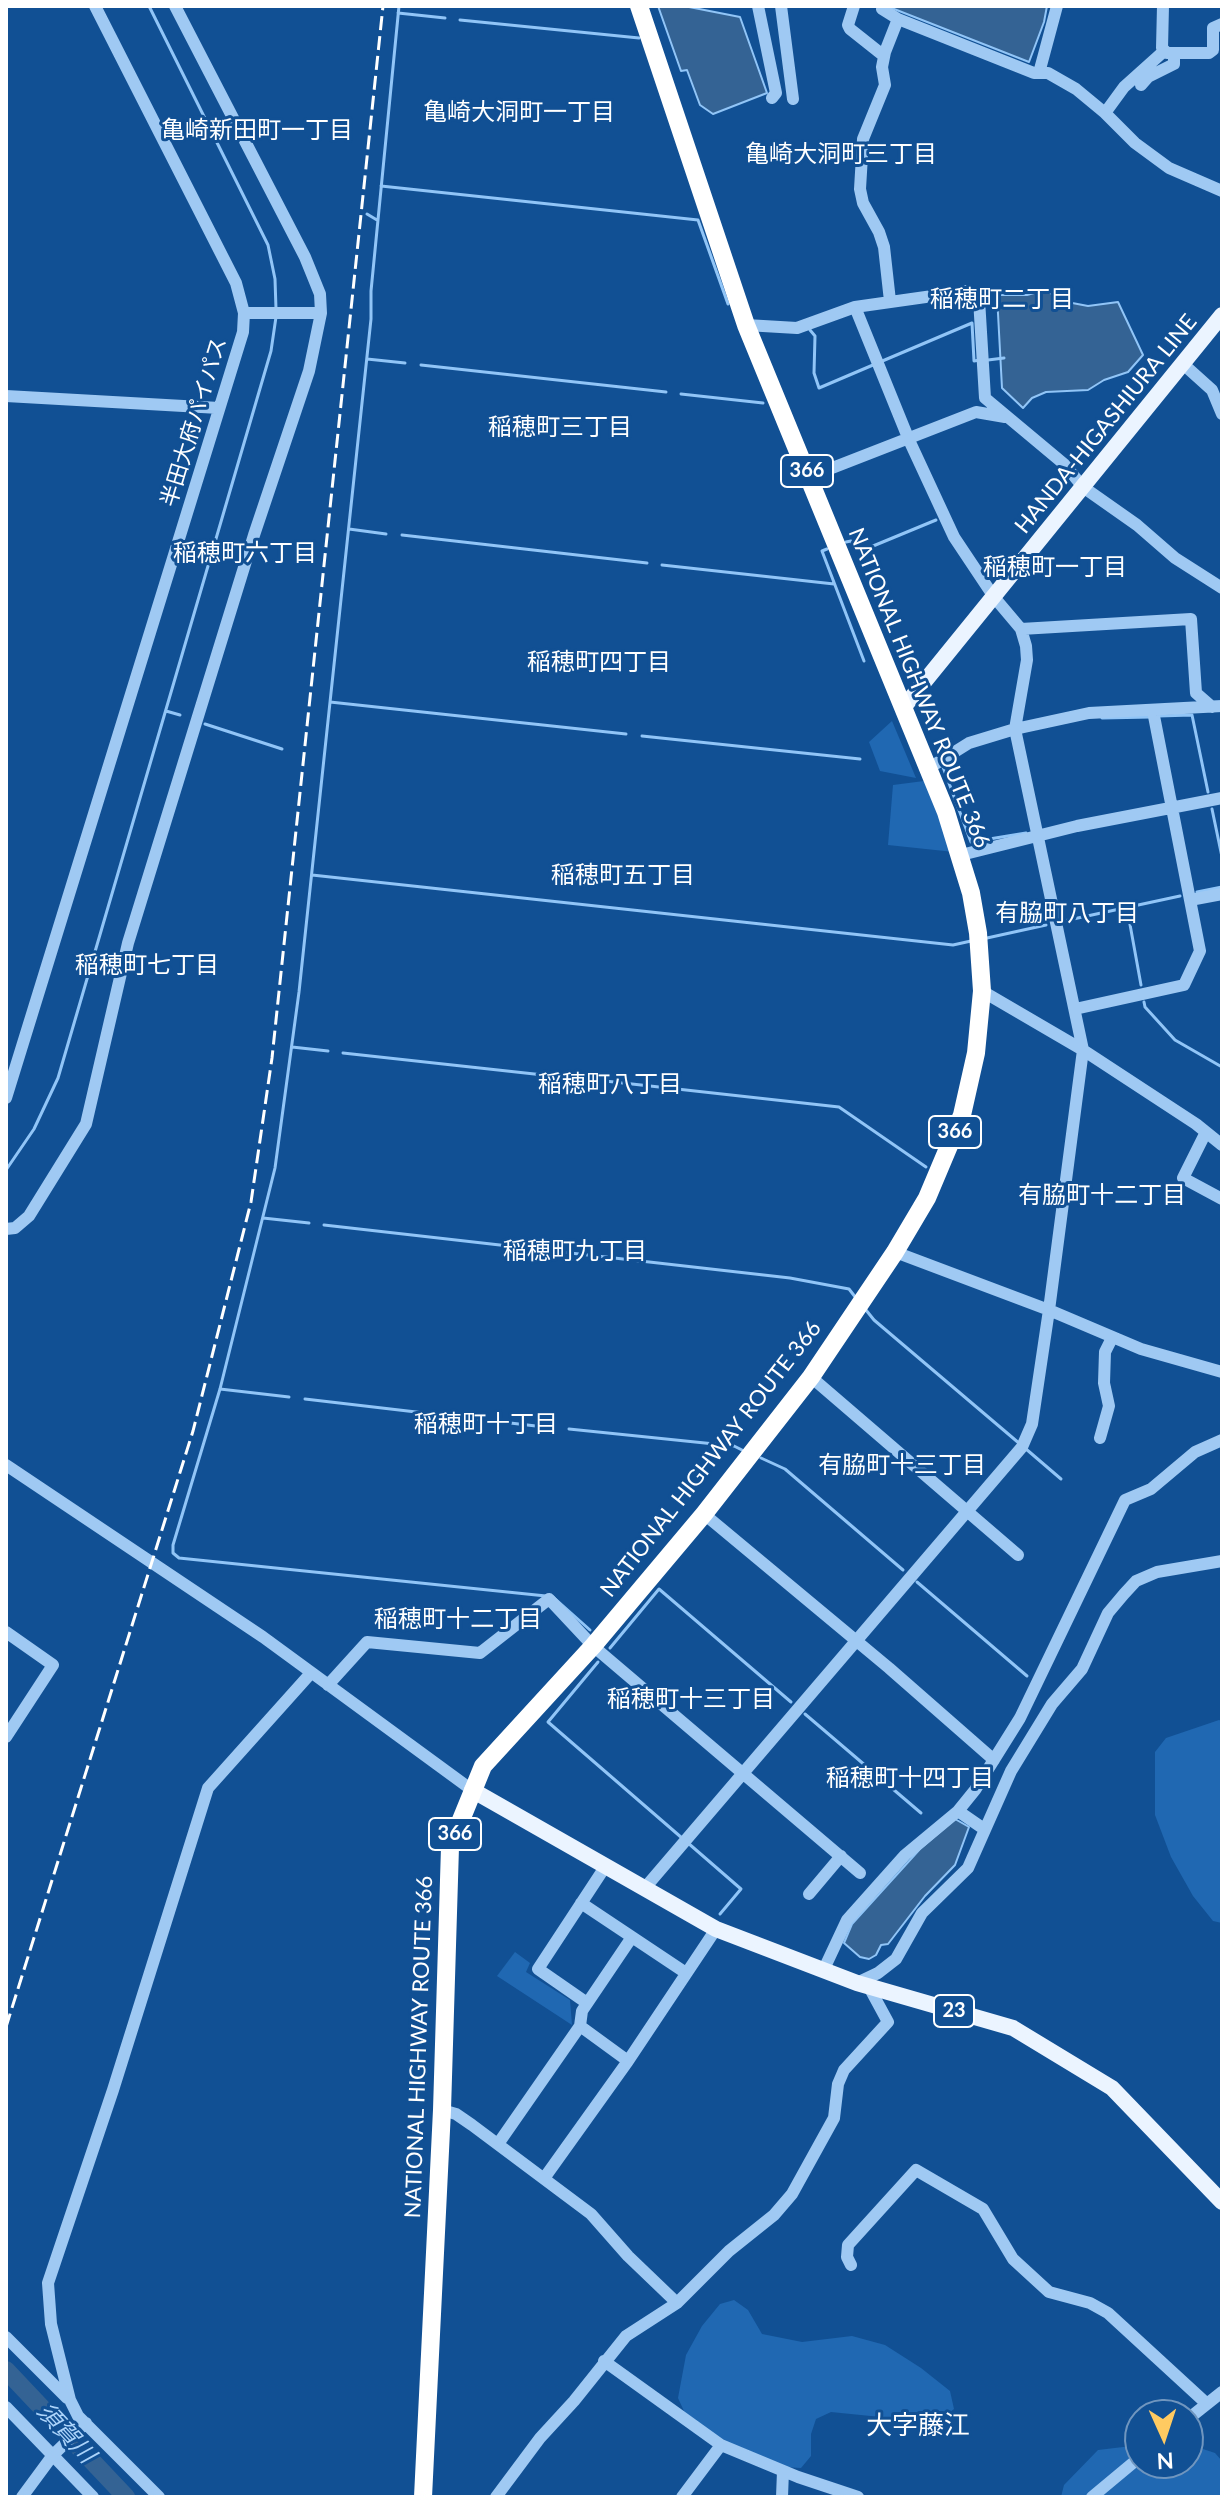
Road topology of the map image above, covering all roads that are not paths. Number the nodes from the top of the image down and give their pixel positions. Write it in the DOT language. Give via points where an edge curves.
graph roads {
  1 [pos="95,6"];
  2 [pos="175,6"];
  3 [pos="639,6"];
  4 [pos="758,6"];
  5 [pos="781,6"];
  6 [pos="854,6"];
  7 [pos="1057,6"];
  8 [pos="1163,6"];
  9 [pos="881,7"];
  10 [pos="898,19"];
  11 [pos="1222,24"];
  12 [pos="1168,53"];
  13 [pos="884,56"];
  14 [pos="1039,73"];
  15 [pos="1141,85"];
  16 [pos="772,98"];
  17 [pos="793,99"];
  18 [pos="1105,113"];
  19 [pos="1222,191"];
  20 [pos="890,301"];
  21 [pos="855,307"];
  22 [pos="249,313"];
  23 [pos="321,313"];
  24 [pos="1222,315"];
  25 [pos="746,325"];
  26 [pos="1182,363"];
  27 [pos="6,396"];
  28 [pos="219,408"];
  29 [pos="1222,414"];
  30 [pos="1009,417"];
  31 [pos="909,440"];
  32 [pos="809,477"];
  33 [pos="1083,487"];
  34 [pos="1222,588"];
  35 [pos="994,597"];
  36 [pos="1021,629"];
  37 [pos="1217,707"];
  38 [pos="903,708"];
  39 [pos="1153,715"];
  40 [pos="1016,733"];
  41 [pos="929,768"];
  42 [pos="1222,798"];
  43 [pos="1170,808"];
  44 [pos="1037,836"];
  45 [pos="961,855"];
  46 [pos="1222,894"];
  47 [pos="1190,900"];
  48 [pos="982,991"];
  49 [pos="1075,1009"];
  50 [pos="1083,1050"];
  51 [pos="6,1098"];
  52 [pos="1206,1132"];
  53 [pos="1222,1145"];
  54 [pos="1222,1199"];
  55 [pos="6,1229"];
  56 [pos="895,1252"];
  57 [pos="1049,1310"];
  58 [pos="1112,1338"];
  59 [pos="1222,1372"];
  60 [pos="811,1377"];
  61 [pos="1100,1438"];
  62 [pos="1222,1440"];
  63 [pos="6,1465"];
  64 [pos="966,1510"];
  65 [pos="704,1514"];
  66 [pos="1018,1555"];
  67 [pos="1222,1561"];
  68 [pos="6,1632"];
  69 [pos="856,1641"];
  70 [pos="593,1646"];
  71 [pos="311,1673"];
  72 [pos="328,1685"];
  73 [pos="6,1737"];
  74 [pos="994,1760"];
  75 [pos="743,1772"];
  76 [pos="472,1790"];
  77 [pos="958,1811"];
  78 [pos="984,1829"];
  79 [pos="841,1856"];
  80 [pos="605,1867"];
  81 [pos="860,1873"];
  82 [pos="644,1889"];
  83 [pos="809,1894"];
  84 [pos="581,1903"];
  85 [pos="716,1929"];
  86 [pos="632,1937"];
  87 [pos="824,1969"];
  88 [pos="686,1973"];
  89 [pos="863,1985"];
  90 [pos="587,2003"];
  91 [pos="580,2026"];
  92 [pos="628,2061"];
  93 [pos="442,2110"];
  94 [pos="498,2144"];
  95 [pos="545,2177"];
  96 [pos="1222,2202"];
  97 [pos="851,2265"];
  98 [pos="677,2303"];
  99 [pos="6,2337"];
  100 [pos="604,2361"];
  101 [pos="1222,2392"];
  102 [pos="70,2400"];
  103 [pos="1207,2404"];
  104 [pos="1204,2406"];
  105 [pos="6,2407"];
  106 [pos="84,2425"];
  107 [pos="721,2445"];
  108 [pos="56,2452"];
  109 [pos="1124,2470"];
  110 [pos="783,2471"];
  111 [pos="22,2497"];
  112 [pos="93,2497"];
  113 [pos="159,2497"];
  114 [pos="423,2497"];
  115 [pos="496,2497"];
  116 [pos="682,2497"];
  117 [pos="782,2497"];
  118 [pos="858,2497"];
  119 [pos="1092,2497"];
  1 -- 22 [label="street, 半田大府パイパス"];
  2 -- 23 [label="street" via="305,257 320,294"];
  3 -- 25 [label="highway, NATIONAL HIGHWAY ROUTE 366 / 366"];
  4 -- 16 [label="street" via="776,93"];
  5 -- 17 [label="street"];
  6 -- 13 [label="street" via="850,29"];
  7 -- 14 [label="street"];
  8 -- 12 [label="street"];
  9 -- 10 [label="street"];
  10 -- 13 [label="street"];
  10 -- 14 [label="street"];
  11 -- 12 [label="street" via="1213,28 1209,53"];
  12 -- 15 [label="street" via="1174,64"];
  12 -- 18 [label="street" via="1124,87"];
  13 -- 20 [label="street" via="885,85 863,139 860,189 884,247"];
  14 -- 18 [label="street" via="1076,89"];
  18 -- 19 [label="street" via="1169,168"];
  20 -- 21 [label="street"];
  20 -- 30 [label="street" via="968,291 979,299 985,398"];
  21 -- 25 [label="street" via="797,328"];
  21 -- 31 [label="street"];
  22 -- 23 [label="street"];
  22 -- 28 [label="street, 半田大府パイパス"];
  23 -- 55 [label="street" via="309,371 128,943 86,1124 29,1216"];
  24 -- 26 [label="main road, HANDA-HIGASHIURA LINE"];
  25 -- 32 [label="highway, NATIONAL HIGHWAY ROUTE 366 / 366"];
  26 -- 29 [label="street" via="1212,390"];
  26 -- 33 [label="main road, HANDA-HIGASHIURA LINE"];
  27 -- 28 [label="street"];
  28 -- 51 [label="street, 半田大府パイパス"];
  30 -- 31 [label="street" via="976,412"];
  30 -- 33 [label="street"];
  31 -- 32 [label="street"];
  31 -- 35 [label="street" via="954,537"];
  32 -- 38 [label="highway, NATIONAL HIGHWAY ROUTE 366 / 366"];
  33 -- 34 [label="street"];
  33 -- 35 [label="main road, HANDA-HIGASHIURA LINE"];
  35 -- 36 [label="street"];
  35 -- 38 [label="main road, HANDA-HIGASHIURA LINE"];
  36 -- 37 [label="street" via="1191,619 1196,693"];
  36 -- 40 [label="street" via="1027,660"];
  37 -- 39 [label="street"];
  38 -- 41 [label="highway, NATIONAL HIGHWAY ROUTE 366 / 366"];
  39 -- 40 [label="street" via="1089,713"];
  39 -- 43 [label="street"];
  40 -- 41 [label="street" via="969,743"];
  40 -- 44 [label="street"];
  41 -- 45 [label="highway, NATIONAL HIGHWAY ROUTE 366 / 366"];
  42 -- 43 [label="street"];
  43 -- 44 [label="street"];
  43 -- 47 [label="street"];
  44 -- 45 [label="street"];
  44 -- 49 [label="street"];
  45 -- 48 [label="highway, NATIONAL HIGHWAY ROUTE 366 / 366"];
  46 -- 47 [label="street"];
  47 -- 49 [label="street" via="1200,951 1184,985"];
  48 -- 50 [label="street"];
  48 -- 56 [label="highway, NATIONAL HIGHWAY ROUTE 366 / 366" via="962,1115 927,1198"];
  49 -- 50 [label="street"];
  50 -- 52 [label="street"];
  50 -- 57 [label="street"];
  52 -- 53 [label="street"];
  52 -- 54 [label="street" via="1183,1178"];
  56 -- 57 [label="street"];
  56 -- 60 [label="highway, NATIONAL HIGHWAY ROUTE 366 / 366"];
  57 -- 58 [label="street"];
  57 -- 64 [label="street" via="1032,1424 1022,1447"];
  58 -- 59 [label="street"];
  58 -- 61 [label="street" via="1105,1352 1109,1406"];
  60 -- 64 [label="street"];
  60 -- 65 [label="highway, NATIONAL HIGHWAY ROUTE 366 / 366"];
  62 -- 74 [label="street" via="1195,1452 1151,1489 1125,1500 1045,1670"];
  63 -- 71 [label="street"];
  64 -- 66 [label="street"];
  64 -- 69 [label="street"];
  65 -- 69 [label="street"];
  65 -- 70 [label="highway, NATIONAL HIGHWAY ROUTE 366 / 366"];
  67 -- 78 [label="street" via="1157,1572 1136,1581 1124,1594 1108,1613 1082,1669 1052,1704 1011,1771"];
  68 -- 73 [label="street" via="53,1665"];
  69 -- 74 [label="street"];
  69 -- 75 [label="street"];
  70 -- 72 [label="street" via="549,1599 480,1653 367,1642"];
  70 -- 75 [label="street"];
  70 -- 76 [label="highway, NATIONAL HIGHWAY ROUTE 366 / 366" via="483,1766"];
  71 -- 72 [label="street"];
  71 -- 102 [label="street" via="208,1788 48,2283 51,2324"];
  72 -- 76 [label="street"];
  74 -- 77 [label="street"];
  75 -- 79 [label="street"];
  75 -- 82 [label="street"];
  76 -- 80 [label="main road, 23"];
  76 -- 93 [label="highway, NATIONAL HIGHWAY ROUTE 366 / 366" via="450,1847"];
  77 -- 78 [label="street"];
  77 -- 87 [label="street" via="913,1848 847,1920"];
  78 -- 89 [label="street" via="968,1868 922,1913 896,1959"];
  79 -- 81 [label="street"];
  79 -- 83 [label="street"];
  80 -- 82 [label="main road, 23"];
  80 -- 84 [label="street"];
  82 -- 85 [label="main road, 23"];
  84 -- 86 [label="street"];
  84 -- 90 [label="street" via="538,1969"];
  85 -- 87 [label="main road, 23"];
  85 -- 88 [label="street"];
  86 -- 88 [label="street"];
  86 -- 90 [label="street"];
  87 -- 89 [label="main road, 23"];
  88 -- 92 [label="street"];
  89 -- 96 [label="main road, 23" via="1013,2028 1112,2088"];
  89 -- 98 [label="street" via="888,2022 844,2070 834,2118 799,2183 774,2215"];
  90 -- 91 [label="street"];
  91 -- 92 [label="street"];
  91 -- 94 [label="street"];
  92 -- 95 [label="street"];
  93 -- 94 [label="street"];
  93 -- 114 [label="highway, NATIONAL HIGHWAY ROUTE 366 / 366"];
  94 -- 95 [label="street"];
  95 -- 98 [label="street" via="591,2214"];
  97 -- 103 [label="street" via="848,2245 916,2170 983,2209 1013,2259 1049,2292 1108,2313"];
  98 -- 100 [label="street" via="626,2336"];
  99 -- 102 [label="street"];
  100 -- 107 [label="street"];
  100 -- 115 [label="street"];
  101 -- 103 [label="street"];
  102 -- 106 [label="street"];
  103 -- 104 [label="street"];
  105 -- 108 [label="street"];
  106 -- 108 [label="street"];
  106 -- 113 [label="street"];
  107 -- 110 [label="street"];
  107 -- 116 [label="street"];
  108 -- 111 [label="street"];
  108 -- 112 [label="street"];
  109 -- 119 [label="street"];
  110 -- 117 [label="street"];
  110 -- 118 [label="street"];
}
